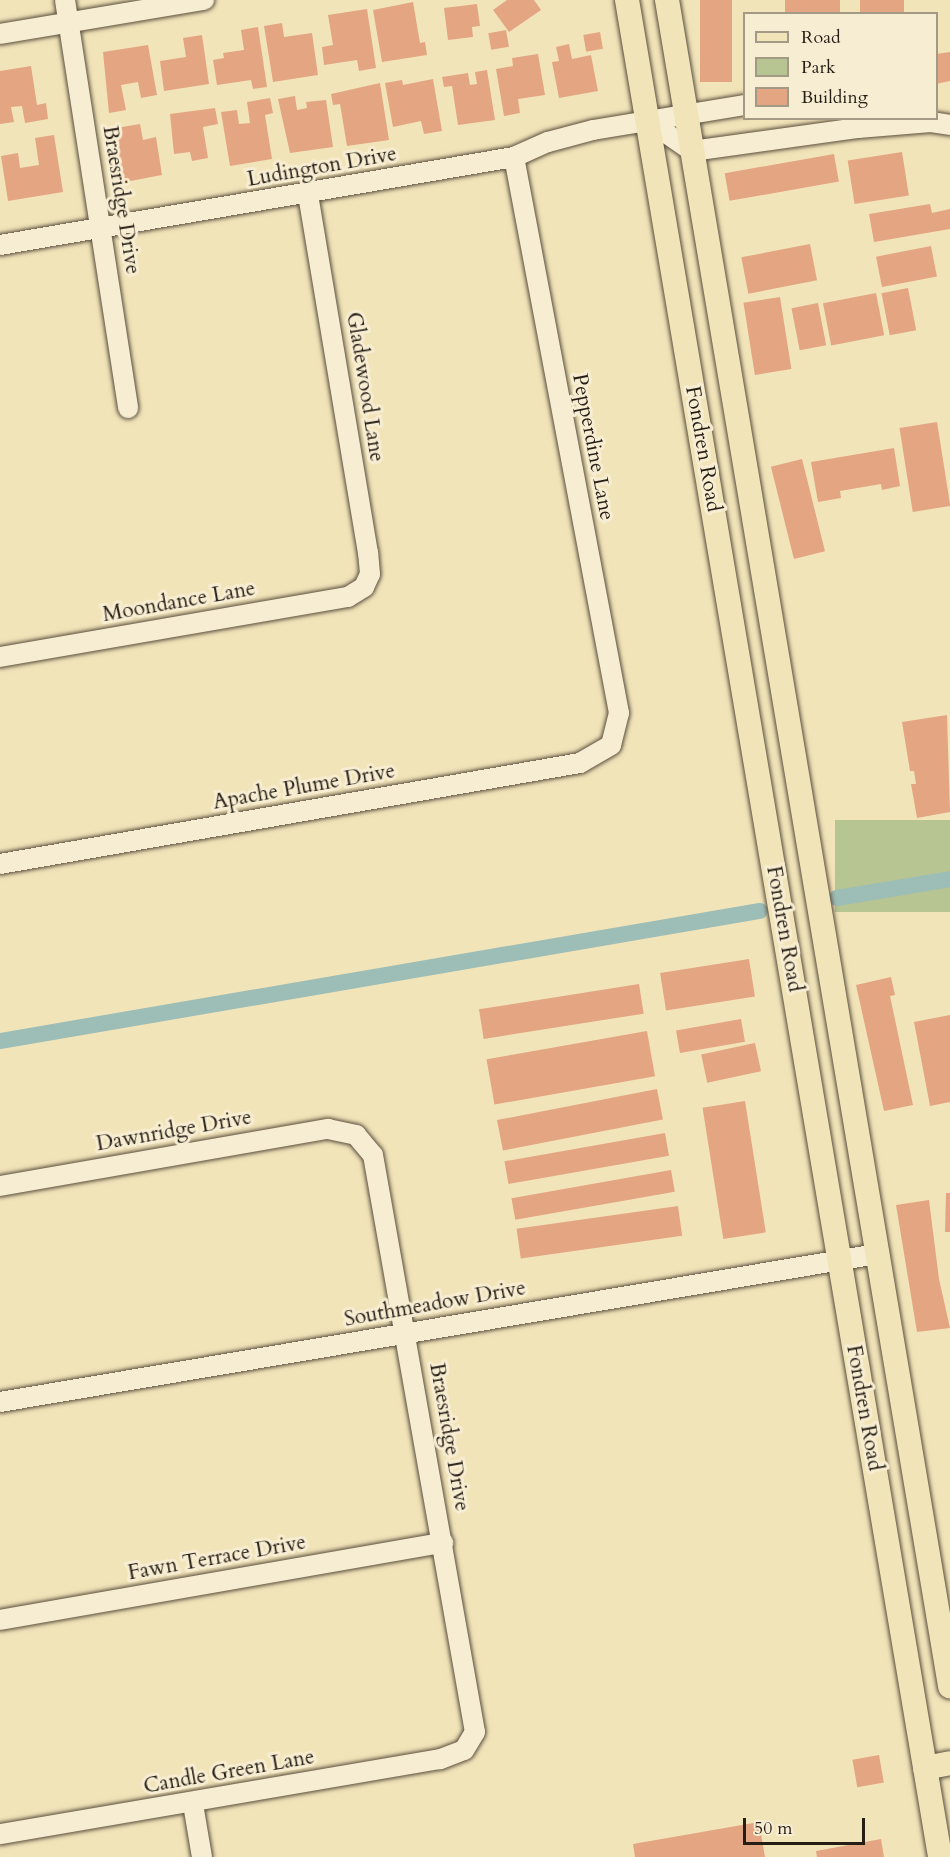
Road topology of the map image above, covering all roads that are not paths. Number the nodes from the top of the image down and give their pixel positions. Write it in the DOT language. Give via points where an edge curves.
graph roads {
  1 [pos="65,0"];
  2 [pos="204,0"];
  3 [pos="627,0"];
  4 [pos="667,0"];
  5 [pos="69,22"];
  6 [pos="0,34"];
  7 [pos="743,105"];
  8 [pos="685,113"];
  9 [pos="647,120"];
  10 [pos="935,122"];
  11 [pos="693,151"];
  12 [pos="514,157"];
  13 [pos="308,194"];
  14 [pos="101,228"];
  15 [pos="0,245"];
  16 [pos="128,408"];
  17 [pos="738,420"];
  18 [pos="699,427"];
  19 [pos="364,587"];
  20 [pos="0,657"];
  21 [pos="783,698"];
  22 [pos="746,703"];
  23 [pos="611,745"];
  24 [pos="0,864"];
  25 [pos="830,970"];
  26 [pos="792,978"];
  27 [pos="356,1135"];
  28 [pos="0,1186"];
  29 [pos="877,1254"];
  30 [pos="839,1260"];
  31 [pos="406,1333"];
  32 [pos="0,1402"];
  33 [pos="443,1543"];
  34 [pos="930,1564"];
  35 [pos="891,1570"];
  36 [pos="0,1620"];
  37 [pos="950,1686"];
  38 [pos="464,1750"];
  39 [pos="950,1763"];
  40 [pos="925,1768"];
  41 [pos="193,1804"];
  42 [pos="0,1834"];
  43 [pos="202,1857"];
  44 [pos="940,1857"];
  1 -- 5 [label="street, Braesridge Drive"];
  2 -- 5 [label="street"];
  3 -- 9 [label="main road, Fondren Road"];
  4 -- 8 [label="main road, Fondren Road"];
  5 -- 6 [label="street"];
  5 -- 14 [label="street, Braesridge Drive"];
  7 -- 8 [label="street, Ludington Drive"];
  8 -- 9 [label="street, Ludington Drive"];
  8 -- 11 [label="main road, Fondren Road"];
  9 -- 11 [label="street"];
  9 -- 12 [label="street, Ludington Drive" via="548,142"];
  9 -- 18 [label="main road, Fondren Road"];
  10 -- 11 [label="street" via="788,136"];
  11 -- 17 [label="main road, Fondren Road"];
  12 -- 13 [label="street, Ludington Drive"];
  12 -- 23 [label="street, Pepperdine Lane" via="619,712"];
  13 -- 14 [label="street, Ludington Drive"];
  13 -- 19 [label="street, Gladewood Lane" via="368,553 370,574"];
  14 -- 15 [label="street, Ludington Drive"];
  14 -- 16 [label="street, Braesridge Drive"];
  17 -- 18 [label="main road"];
  17 -- 21 [label="main road, Fondren Road"];
  18 -- 22 [label="main road, Fondren Road"];
  19 -- 20 [label="street, Moondance Lane" via="348,597"];
  21 -- 22 [label="main road"];
  21 -- 25 [label="main road, Fondren Road"];
  22 -- 26 [label="main road, Fondren Road"];
  23 -- 24 [label="street, Apache Plume Drive" via="580,763"];
  25 -- 26 [label="main road"];
  25 -- 29 [label="main road, Fondren Road"];
  26 -- 30 [label="main road, Fondren Road"];
  27 -- 28 [label="street, Dawnridge Drive" via="328,1129"];
  27 -- 31 [label="street, Braesridge Drive" via="373,1155"];
  29 -- 30 [label="street, Southmeadow Drive"];
  29 -- 34 [label="main road, Fondren Road"];
  30 -- 31 [label="street, Southmeadow Drive"];
  30 -- 35 [label="main road, Fondren Road"];
  31 -- 32 [label="street, Southmeadow Drive"];
  31 -- 33 [label="street, Braesridge Drive"];
  33 -- 36 [label="street, Fawn Terrace Drive"];
  33 -- 38 [label="street, Braesridge Drive" via="473,1703 475,1732"];
  34 -- 35 [label="main road"];
  34 -- 37 [label="main road, Fondren Road"];
  35 -- 40 [label="main road, Fondren Road"];
  38 -- 41 [label="street, Candle Green Lane" via="440,1760"];
  39 -- 40 [label="main road"];
  40 -- 44 [label="main road, Fondren Road"];
  41 -- 42 [label="street, Candle Green Lane"];
  41 -- 43 [label="street"];
}
